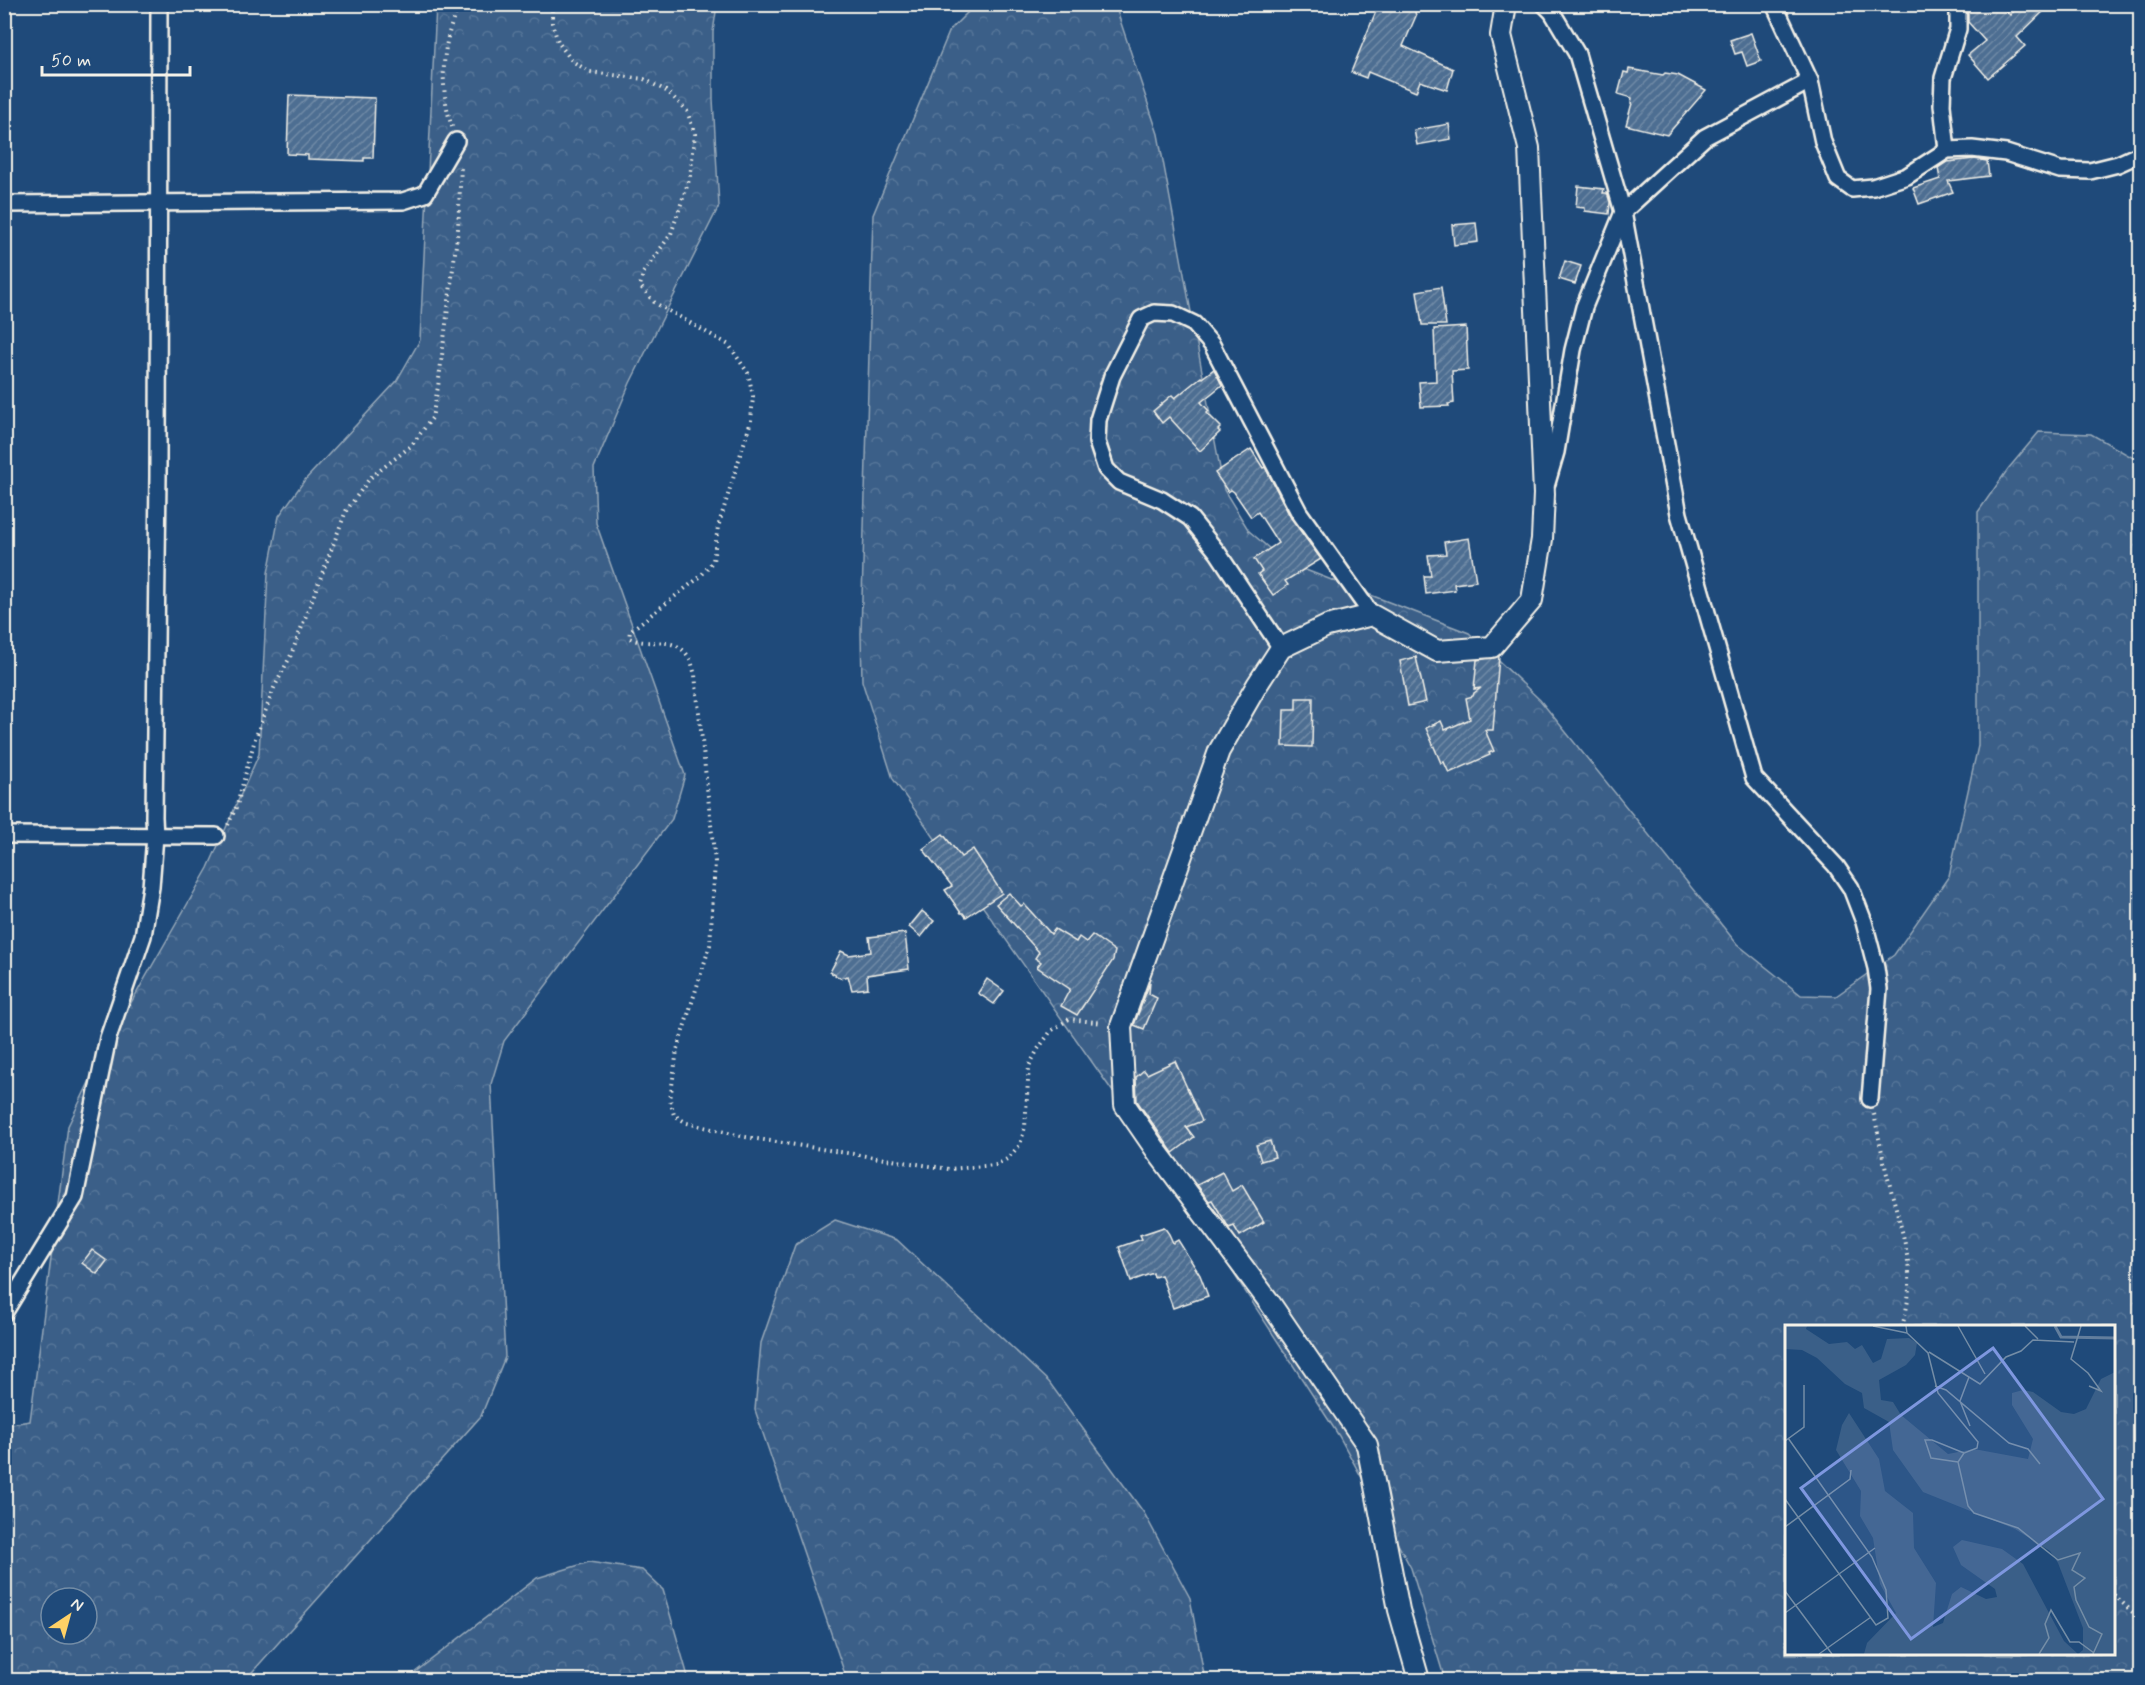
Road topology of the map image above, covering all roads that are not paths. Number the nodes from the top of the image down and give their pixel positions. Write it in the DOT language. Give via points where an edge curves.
graph roads {
  1 [pos="159,4"];
  2 [pos="1506,4"];
  3 [pos="1544,4"];
  4 [pos="1774,4"];
  5 [pos="1958,4"];
  6 [pos="1810,81"];
  7 [pos="456,141"];
  8 [pos="1947,150"];
  9 [pos="2140,154"];
  10 [pos="4,204"];
  11 [pos="158,204"];
  12 [pos="1623,212"];
  13 [pos="1544,494"];
  14 [pos="1372,615"];
  15 [pos="1281,648"];
  16 [pos="4,835"];
  17 [pos="155,836"];
  18 [pos="216,836"];
  19 [pos="1870,1099"];
  20 [pos="4,1313"];
  21 [pos="1419,1680"];
  1 -- 11 [label="street"];
  2 -- 13 [label="street" via="1501,35 1529,148"];
  3 -- 12 [label="street" via="1577,54"];
  4 -- 6 [label="street"];
  5 -- 8 [label="street" via="1958,29 1943,78"];
  6 -- 8 [label="street" via="1823,142 1838,179 1852,189 1907,176"];
  6 -- 12 [label="street" via="1705,137"];
  7 -- 11 [label="street" via="425,194 403,201"];
  8 -- 9 [label="street" via="2006,153 2060,170 2090,171"];
  10 -- 11 [label="street"];
  11 -- 17 [label="street"];
  12 -- 13 [label="street" via="1584,307"];
  12 -- 19 [label="street" via="1679,514 1754,778 1836,866 1851,888 1864,922 1879,989"];
  13 -- 14 [label="street" via="1542,539 1532,600 1492,646 1437,651"];
  14 -- 15 [label="street" via="1327,626"];
  14 -- 15 [label="street" via="1299,512 1212,345 1194,324 1173,314 1154,313 1141,319 1112,376 1098,420 1097,442 1106,469 1119,482 1162,500 1190,518"];
  15 -- 21 [label="street" via="1220,751 1121,1026 1125,1105 1270,1303 1367,1445 1399,1610"];
  16 -- 17 [label="street"];
  17 -- 18 [label="street"];
  17 -- 20 [label="street" via="143,936 108,1038 75,1197"];
}
